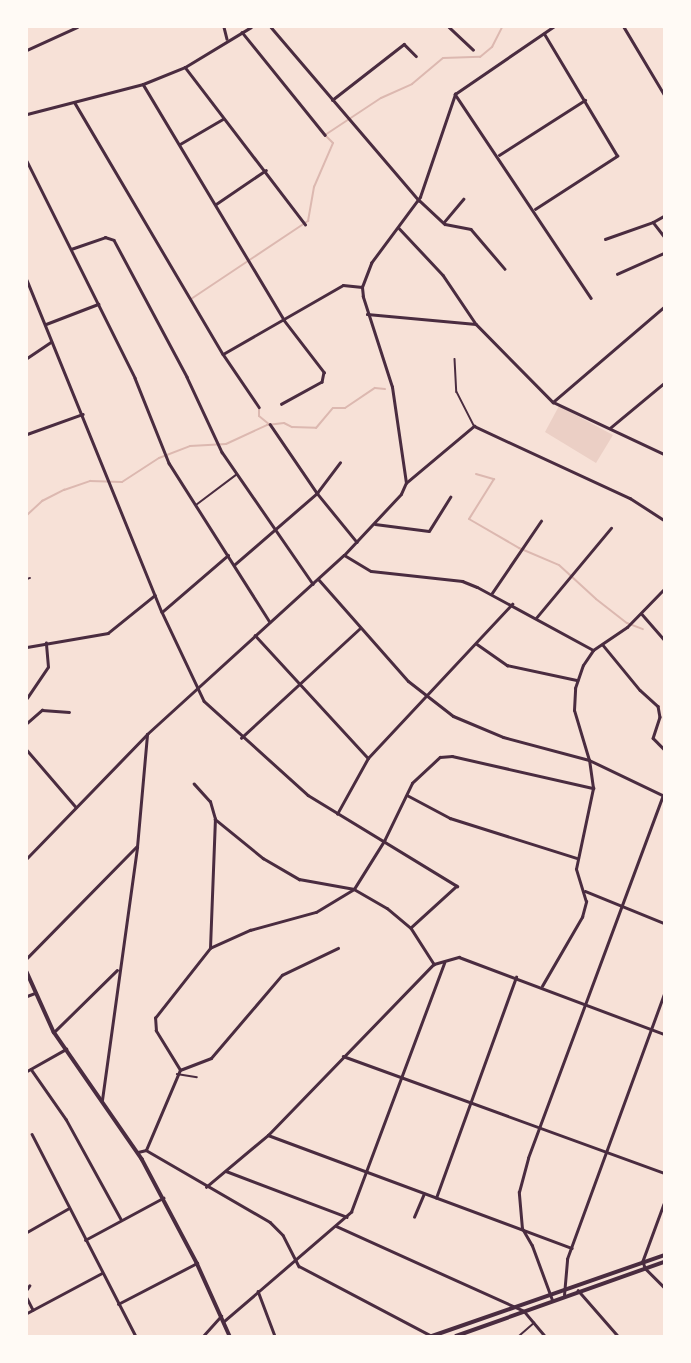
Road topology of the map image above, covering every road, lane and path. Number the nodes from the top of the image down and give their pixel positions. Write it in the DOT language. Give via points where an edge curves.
graph roads {
  1 [pos="77,27"];
  2 [pos="224,27"];
  3 [pos="251,27"];
  4 [pos="271,27"];
  5 [pos="449,27"];
  6 [pos="553,27"];
  7 [pos="624,27"];
  8 [pos="242,32"];
  9 [pos="544,34"];
  10 [pos="227,39"];
  11 [pos="473,49"];
  12 [pos="27,50"];
  13 [pos="416,56"];
  14 [pos="184,67"];
  15 [pos="143,84"];
  16 [pos="455,94"];
  17 [pos="664,94"];
  18 [pos="332,100"];
  19 [pos="586,100"];
  20 [pos="75,103"];
  21 [pos="27,114"];
  22 [pos="223,119"];
  23 [pos="325,135"];
  24 [pos="180,144"];
  25 [pos="499,155"];
  26 [pos="27,161"];
  27 [pos="266,170"];
  28 [pos="420,199"];
  29 [pos="463,199"];
  30 [pos="216,204"];
  31 [pos="535,209"];
  32 [pos="664,216"];
  33 [pos="444,222"];
  34 [pos="653,222"];
  35 [pos="305,224"];
  36 [pos="400,228"];
  37 [pos="664,236"];
  38 [pos="605,239"];
  39 [pos="71,249"];
  40 [pos="664,253"];
  41 [pos="505,268"];
  42 [pos="617,274"];
  43 [pos="27,280"];
  44 [pos="362,287"];
  45 [pos="591,298"];
  46 [pos="98,304"];
  47 [pos="664,307"];
  48 [pos="367,314"];
  49 [pos="284,320"];
  50 [pos="46,324"];
  51 [pos="476,324"];
  52 [pos="51,342"];
  53 [pos="223,354"];
  54 [pos="27,358"];
  55 [pos="455,359"];
  56 [pos="664,383"];
  57 [pos="553,402"];
  58 [pos="282,404"];
  59 [pos="259,407"];
  60 [pos="83,414"];
  61 [pos="270,424"];
  62 [pos="474,426"];
  63 [pos="610,428"];
  64 [pos="27,434"];
  65 [pos="664,454"];
  66 [pos="340,463"];
  67 [pos="236,475"];
  68 [pos="406,483"];
  69 [pos="317,493"];
  70 [pos="450,497"];
  71 [pos="196,504"];
  72 [pos="664,520"];
  73 [pos="541,521"];
  74 [pos="375,524"];
  75 [pos="273,528"];
  76 [pos="611,528"];
  77 [pos="357,542"];
  78 [pos="228,555"];
  79 [pos="344,555"];
  80 [pos="234,565"];
  81 [pos="318,579"];
  82 [pos="313,584"];
  83 [pos="664,590"];
  84 [pos="492,593"];
  85 [pos="155,595"];
  86 [pos="512,604"];
  87 [pos="162,612"];
  88 [pos="642,614"];
  89 [pos="536,618"];
  90 [pos="270,622"];
  91 [pos="360,628"];
  92 [pos="255,635"];
  93 [pos="664,639"];
  94 [pos="46,643"];
  95 [pos="477,644"];
  96 [pos="603,645"];
  97 [pos="27,647"];
  98 [pos="593,650"];
  99 [pos="578,680"];
  100 [pos="300,682"];
  101 [pos="197,688"];
  102 [pos="426,696"];
  103 [pos="27,698"];
  104 [pos="69,712"];
  105 [pos="27,723"];
  106 [pos="147,734"];
  107 [pos="242,738"];
  108 [pos="664,749"];
  109 [pos="27,750"];
  110 [pos="368,758"];
  111 [pos="589,760"];
  112 [pos="194,784"];
  113 [pos="593,788"];
  114 [pos="407,795"];
  115 [pos="663,796"];
  116 [pos="76,807"];
  117 [pos="337,814"];
  118 [pos="215,819"];
  119 [pos="384,842"];
  120 [pos="137,847"];
  121 [pos="27,858"];
  122 [pos="577,858"];
  123 [pos="354,889"];
  124 [pos="585,891"];
  125 [pos="622,906"];
  126 [pos="664,923"];
  127 [pos="411,928"];
  128 [pos="210,948"];
  129 [pos="338,948"];
  130 [pos="27,958"];
  131 [pos="434,964"];
  132 [pos="444,964"];
  133 [pos="118,970"];
  134 [pos="27,972"];
  135 [pos="516,977"];
  136 [pos="542,986"];
  137 [pos="35,993"];
  138 [pos="664,994"];
  139 [pos="27,996"];
  140 [pos="586,1004"];
  141 [pos="650,1029"];
  142 [pos="54,1032"];
  143 [pos="664,1034"];
  144 [pos="66,1050"];
  145 [pos="342,1056"];
  146 [pos="31,1070"];
  147 [pos="180,1070"];
  148 [pos="27,1071"];
  149 [pos="176,1074"];
  150 [pos="196,1077"];
  151 [pos="401,1079"];
  152 [pos="102,1100"];
  153 [pos="468,1104"];
  154 [pos="539,1128"];
  155 [pos="32,1134"];
  156 [pos="268,1135"];
  157 [pos="146,1150"];
  158 [pos="138,1152"];
  159 [pos="604,1154"];
  160 [pos="226,1171"];
  161 [pos="367,1172"];
  162 [pos="664,1173"];
  163 [pos="206,1187"];
  164 [pos="424,1194"];
  165 [pos="163,1198"];
  166 [pos="436,1198"];
  167 [pos="664,1204"];
  168 [pos="69,1208"];
  169 [pos="347,1217"];
  170 [pos="414,1217"];
  171 [pos="121,1219"];
  172 [pos="336,1226"];
  173 [pos="522,1229"];
  174 [pos="27,1232"];
  175 [pos="85,1240"];
  176 [pos="572,1248"];
  177 [pos="664,1255"];
  178 [pos="293,1259"];
  179 [pos="643,1261"];
  180 [pos="664,1262"];
  181 [pos="197,1263"];
  182 [pos="644,1268"];
  183 [pos="102,1273"];
  184 [pos="664,1287"];
  185 [pos="562,1288"];
  186 [pos="578,1290"];
  187 [pos="258,1291"];
  188 [pos="549,1294"];
  189 [pos="564,1295"];
  190 [pos="27,1298"];
  191 [pos="552,1300"];
  192 [pos="118,1304"];
  193 [pos="514,1307"];
  194 [pos="33,1310"];
  195 [pos="524,1311"];
  196 [pos="27,1313"];
  197 [pos="221,1316"];
  198 [pos="223,1322"];
  199 [pos="534,1323"];
  200 [pos="136,1336"];
  201 [pos="203,1336"];
  202 [pos="230,1336"];
  203 [pos="275,1336"];
  204 [pos="432,1336"];
  205 [pos="456,1336"];
  206 [pos="519,1336"];
  207 [pos="545,1336"];
  208 [pos="618,1336"];
  1 -- 12 [label="street"];
  2 -- 10 [label="street"];
  3 -- 8 [label="street"];
  4 -- 18 [label="street"];
  5 -- 11 [label="street"];
  6 -- 9 [label="street"];
  7 -- 17 [label="street"];
  8 -- 10 [label="street"];
  8 -- 23 [label="street"];
  9 -- 16 [label="street"];
  9 -- 19 [label="street"];
  10 -- 14 [label="street"];
  13 -- 18 [label="street" via="404,44"];
  14 -- 15 [label="street"];
  14 -- 22 [label="street"];
  15 -- 20 [label="street"];
  15 -- 24 [label="street"];
  16 -- 25 [label="street"];
  16 -- 28 [label="street"];
  18 -- 28 [label="street"];
  19 -- 25 [label="street"];
  19 -- 31 [label="street" via="617,156"];
  20 -- 21 [label="street"];
  20 -- 53 [label="street"];
  22 -- 24 [label="street"];
  22 -- 27 [label="street"];
  24 -- 30 [label="street"];
  25 -- 31 [label="street"];
  26 -- 39 [label="street"];
  27 -- 30 [label="street"];
  27 -- 35 [label="street"];
  28 -- 33 [label="street"];
  28 -- 36 [label="street"];
  29 -- 33 [label="street"];
  30 -- 49 [label="street"];
  31 -- 45 [label="street"];
  32 -- 34 [label="street"];
  33 -- 41 [label="street" via="470,229"];
  34 -- 37 [label="street"];
  34 -- 38 [label="street"];
  36 -- 44 [label="street" via="376,254"];
  36 -- 51 [label="street" via="443,275"];
  39 -- 46 [label="street"];
  39 -- 67 [label="street" via="105,237 114,240"];
  40 -- 42 [label="street"];
  43 -- 50 [label="street"];
  44 -- 48 [label="street"];
  44 -- 49 [label="street" via="343,285"];
  46 -- 50 [label="street"];
  46 -- 71 [label="street" via="135,378 168,463"];
  47 -- 57 [label="street"];
  48 -- 51 [label="street"];
  48 -- 68 [label="street" via="392,387"];
  49 -- 53 [label="street"];
  49 -- 58 [label="street" via="321,366 325,377 322,382"];
  50 -- 52 [label="street"];
  51 -- 57 [label="street"];
  52 -- 54 [label="street"];
  52 -- 60 [label="street"];
  53 -- 59 [label="street"];
  55 -- 62 [label="lane" via="457,392"];
  56 -- 63 [label="street"];
  57 -- 63 [label="street"];
  60 -- 64 [label="street"];
  60 -- 85 [label="street"];
  61 -- 69 [label="street"];
  62 -- 68 [label="street"];
  62 -- 72 [label="street" via="630,498"];
  63 -- 65 [label="street"];
  66 -- 69 [label="street"];
  67 -- 71 [label="lane"];
  67 -- 75 [label="street"];
  68 -- 74 [label="street" via="401,494"];
  69 -- 75 [label="street"];
  69 -- 77 [label="street"];
  70 -- 74 [label="street" via="429,531"];
  71 -- 78 [label="street"];
  73 -- 84 [label="street"];
  74 -- 77 [label="street"];
  75 -- 80 [label="street"];
  75 -- 82 [label="street"];
  76 -- 89 [label="street"];
  77 -- 79 [label="street"];
  78 -- 80 [label="street"];
  78 -- 87 [label="street"];
  79 -- 81 [label="street"];
  79 -- 84 [label="street" via="371,571 462,581"];
  80 -- 90 [label="street"];
  81 -- 82 [label="street"];
  81 -- 91 [label="street"];
  82 -- 90 [label="street"];
  83 -- 88 [label="street"];
  84 -- 86 [label="street"];
  85 -- 87 [label="street"];
  85 -- 94 [label="street" via="108,633"];
  86 -- 89 [label="street"];
  86 -- 95 [label="street"];
  87 -- 101 [label="street"];
  88 -- 93 [label="street"];
  88 -- 96 [label="street"];
  89 -- 98 [label="street"];
  90 -- 92 [label="street"];
  91 -- 100 [label="street"];
  91 -- 102 [label="street" via="408,681"];
  92 -- 100 [label="street"];
  92 -- 101 [label="street"];
  94 -- 97 [label="street"];
  94 -- 103 [label="street" via="48,667"];
  95 -- 99 [label="street" via="507,665"];
  95 -- 102 [label="street"];
  96 -- 98 [label="street"];
  96 -- 108 [label="street" via="640,690 658,706 660,717 653,738"];
  98 -- 99 [label="street"];
  99 -- 111 [label="street" via="574,710"];
  100 -- 107 [label="street"];
  100 -- 110 [label="street"];
  101 -- 106 [label="street"];
  101 -- 107 [label="street" via="204,701"];
  102 -- 110 [label="street"];
  102 -- 111 [label="street" via="453,716 503,737"];
  104 -- 105 [label="street" via="42,710"];
  106 -- 116 [label="street"];
  106 -- 120 [label="street"];
  107 -- 117 [label="street" via="308,796"];
  109 -- 116 [label="street"];
  110 -- 117 [label="street"];
  111 -- 113 [label="street"];
  111 -- 115 [label="street"];
  112 -- 118 [label="street" via="210,802"];
  113 -- 114 [label="street" via="446,756 423,770"];
  113 -- 122 [label="street"];
  114 -- 119 [label="street"];
  114 -- 122 [label="street" via="450,818"];
  115 -- 125 [label="street"];
  116 -- 121 [label="street"];
  117 -- 119 [label="street"];
  118 -- 123 [label="street" via="263,858 299,879"];
  118 -- 128 [label="street"];
  119 -- 123 [label="street"];
  119 -- 127 [label="street" via="457,886"];
  120 -- 130 [label="street"];
  120 -- 133 [label="street"];
  122 -- 124 [label="street" via="576,869"];
  123 -- 127 [label="street"];
  123 -- 128 [label="street" via="316,912 250,930"];
  124 -- 125 [label="street"];
  124 -- 136 [label="street" via="582,917"];
  125 -- 126 [label="street"];
  125 -- 140 [label="street"];
  127 -- 131 [label="street"];
  128 -- 147 [label="street" via="155,1018 156,1031"];
  129 -- 147 [label="street" via="282,975 211,1058"];
  131 -- 132 [label="street"];
  131 -- 145 [label="street"];
  132 -- 135 [label="street" via="459,957"];
  132 -- 151 [label="street"];
  133 -- 142 [label="street"];
  133 -- 152 [label="street"];
  134 -- 137 [label="main road"];
  135 -- 136 [label="street"];
  135 -- 153 [label="street"];
  136 -- 140 [label="street"];
  137 -- 139 [label="street"];
  137 -- 142 [label="main road"];
  138 -- 141 [label="street"];
  140 -- 141 [label="street"];
  140 -- 154 [label="street"];
  141 -- 143 [label="street"];
  141 -- 159 [label="street"];
  142 -- 144 [label="main road"];
  144 -- 146 [label="street"];
  144 -- 152 [label="main road"];
  145 -- 151 [label="street"];
  145 -- 156 [label="street"];
  146 -- 148 [label="street"];
  146 -- 171 [label="street" via="66,1119"];
  147 -- 149 [label="street"];
  149 -- 150 [label="lane"];
  149 -- 157 [label="street"];
  151 -- 153 [label="street"];
  151 -- 161 [label="street"];
  152 -- 158 [label="main road"];
  153 -- 154 [label="street"];
  153 -- 166 [label="street"];
  154 -- 159 [label="street"];
  154 -- 173 [label="street" via="519,1192"];
  155 -- 168 [label="street"];
  156 -- 160 [label="street"];
  156 -- 161 [label="street"];
  157 -- 158 [label="street"];
  157 -- 163 [label="street"];
  158 -- 165 [label="main road"];
  159 -- 162 [label="street"];
  159 -- 176 [label="street"];
  160 -- 163 [label="street"];
  160 -- 169 [label="street"];
  161 -- 164 [label="street"];
  161 -- 169 [label="street"];
  163 -- 178 [label="street" via="275,1226"];
  164 -- 166 [label="street"];
  164 -- 170 [label="street"];
  165 -- 171 [label="street"];
  165 -- 181 [label="main road"];
  166 -- 173 [label="street"];
  167 -- 179 [label="street"];
  168 -- 174 [label="street"];
  168 -- 175 [label="street"];
  169 -- 172 [label="street"];
  171 -- 175 [label="street"];
  172 -- 178 [label="street"];
  172 -- 193 [label="street"];
  173 -- 176 [label="street"];
  173 -- 188 [label="street" via="532,1246"];
  175 -- 183 [label="street"];
  176 -- 185 [label="street"];
  177 -- 179 [label="main road"];
  178 -- 187 [label="street"];
  178 -- 204 [label="street" via="299,1266"];
  179 -- 182 [label="street"];
  179 -- 185 [label="main road"];
  180 -- 182 [label="main road"];
  181 -- 192 [label="street"];
  181 -- 197 [label="main road"];
  182 -- 184 [label="street"];
  182 -- 186 [label="main road"];
  183 -- 192 [label="street"];
  183 -- 194 [label="street"];
  185 -- 188 [label="main road"];
  185 -- 189 [label="street"];
  186 -- 189 [label="main road"];
  186 -- 208 [label="street"];
  187 -- 198 [label="street"];
  187 -- 203 [label="street"];
  188 -- 191 [label="street"];
  188 -- 193 [label="main road"];
  189 -- 191 [label="main road"];
  190 -- 194 [label="street"];
  191 -- 195 [label="main road"];
  192 -- 200 [label="street"];
  193 -- 195 [label="street"];
  193 -- 204 [label="main road"];
  194 -- 196 [label="street"];
  195 -- 199 [label="street"];
  195 -- 205 [label="main road"];
  197 -- 198 [label="main road"];
  197 -- 201 [label="street"];
  198 -- 202 [label="main road"];
  199 -- 206 [label="lane"];
  199 -- 207 [label="street"];
}
